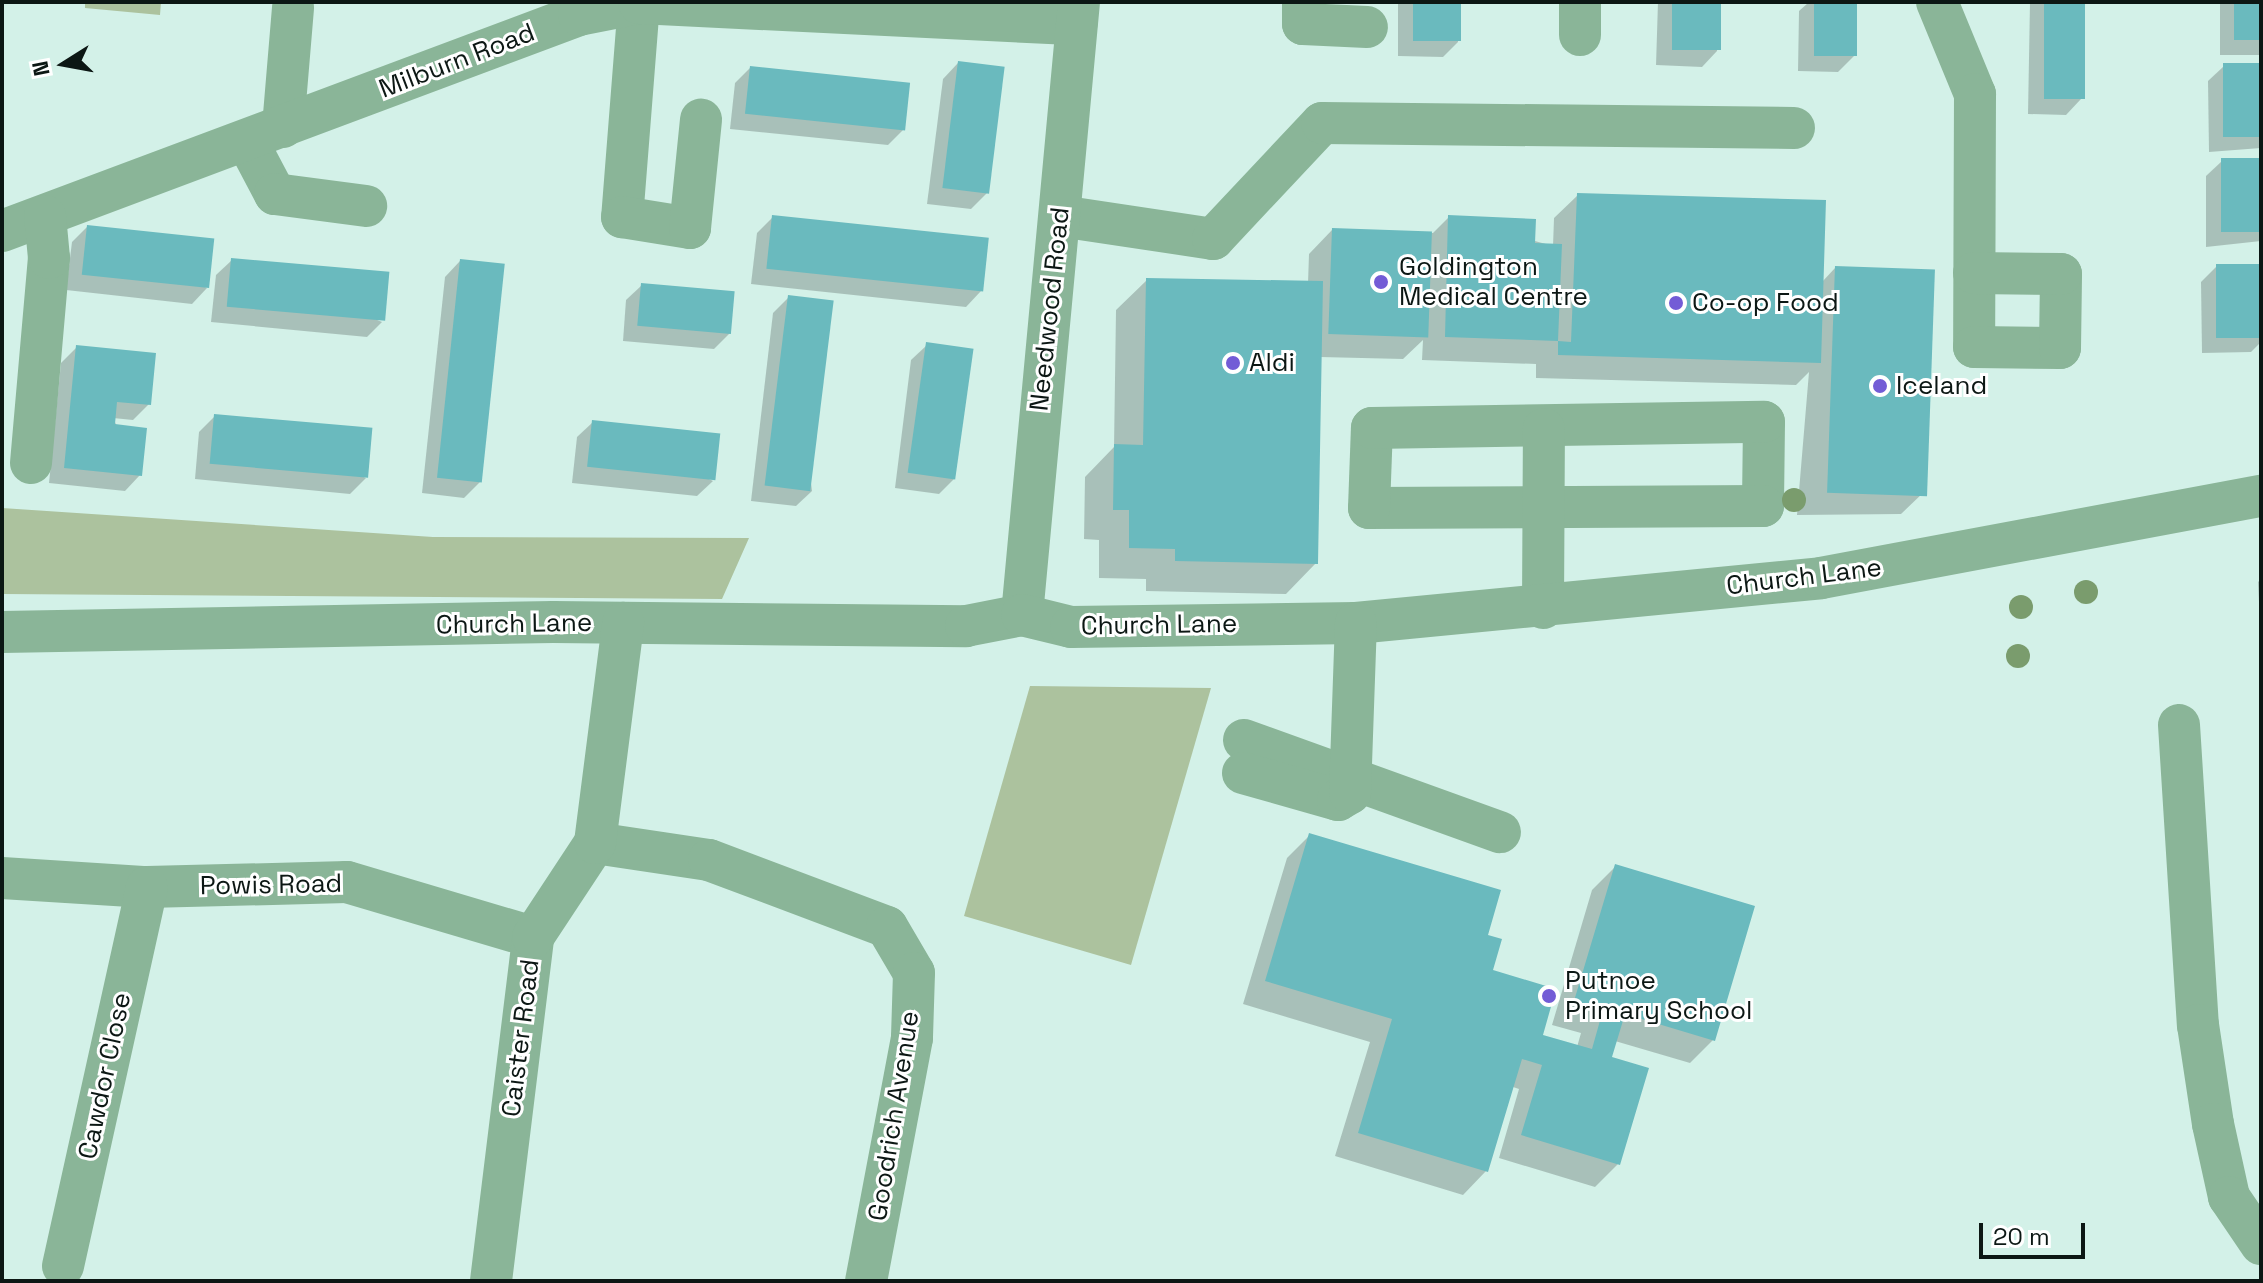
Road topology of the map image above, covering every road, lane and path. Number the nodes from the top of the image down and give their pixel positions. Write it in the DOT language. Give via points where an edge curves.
graph roads {
  1 [pos="1303,2"];
  2 [pos="1937,2"];
  3 [pos="639,3"];
  4 [pos="749,4"];
  5 [pos="293,7"];
  6 [pos="1078,13"];
  7 [pos="1367,27"];
  8 [pos="701,120"];
  9 [pos="1794,128"];
  10 [pos="265,134"];
  11 [pos="366,206"];
  12 [pos="45,216"];
  13 [pos="1060,216"];
  14 [pos="2,231"];
  15 [pos="1974,273"];
  16 [pos="1544,429"];
  17 [pos="31,463"];
  18 [pos="2261,496"];
  19 [pos="1541,511"];
  20 [pos="1543,608"];
  21 [pos="1022,615"];
  22 [pos="623,623"];
  23 [pos="1356,623"];
  24 [pos="2,632"];
  25 [pos="2179,725"];
  26 [pos="1244,756"];
  27 [pos="1355,777"];
  28 [pos="1500,832"];
  29 [pos="595,843"];
  30 [pos="2,878"];
  31 [pos="147,887"];
  32 [pos="533,937"];
  33 [pos="2261,1244"];
  34 [pos="63,1266"];
  35 [pos="491,1281"];
  36 [pos="866,1281"];
  1 -- 7 [label="street" via="1303,24"];
  2 -- 15 [label="street" via="1975,94"];
  3 -- 4 [label="street, Milburn Road"];
  3 -- 8 [label="street" via="622,217 690,228"];
  3 -- 10 [label="street, Milburn Road" via="579,15"];
  4 -- 6 [label="street, Milburn Road"];
  5 -- 10 [label="street"];
  6 -- 13 [label="street, Needwood Road"];
  9 -- 13 [label="street" via="1322,123 1213,239"];
  10 -- 11 [label="street" via="275,194"];
  10 -- 12 [label="street, Milburn Road"];
  12 -- 14 [label="street, Milburn Road"];
  12 -- 17 [label="street" via="49,258"];
  13 -- 21 [label="street, Needwood Road" via="1024,531"];
  16 -- 19 [label="street"];
  16 -- 19 [label="street" via="1372,428 1369,508"];
  16 -- 19 [label="street" via="1764,422 1763,506"];
  18 -- 20 [label="street, Church Lane" via="1821,578"];
  19 -- 20 [label="street"];
  20 -- 23 [label="street, Church Lane"];
  21 -- 22 [label="street, Church Lane" via="966,626"];
  21 -- 23 [label="street, Church Lane" via="1071,627"];
  22 -- 24 [label="street, Church Lane"];
  22 -- 29 [label="street, Caister Road"];
  23 -- 27 [label="street" via="1349,717"];
  25 -- 33 [label="street" via="2198,1025 2213,1124 2229,1197"];
  26 -- 27 [label="street"];
  27 -- 28 [label="street"];
  29 -- 32 [label="street, Caister Road"];
  29 -- 36 [label="street, Goodrich Avenue" via="709,860 887,927 914,973 912,1038"];
  30 -- 31 [label="street, Powis Road"];
  31 -- 32 [label="street, Powis Road" via="347,882"];
  31 -- 34 [label="street, Cawdor Close"];
  32 -- 35 [label="street, Caister Road"];
}
